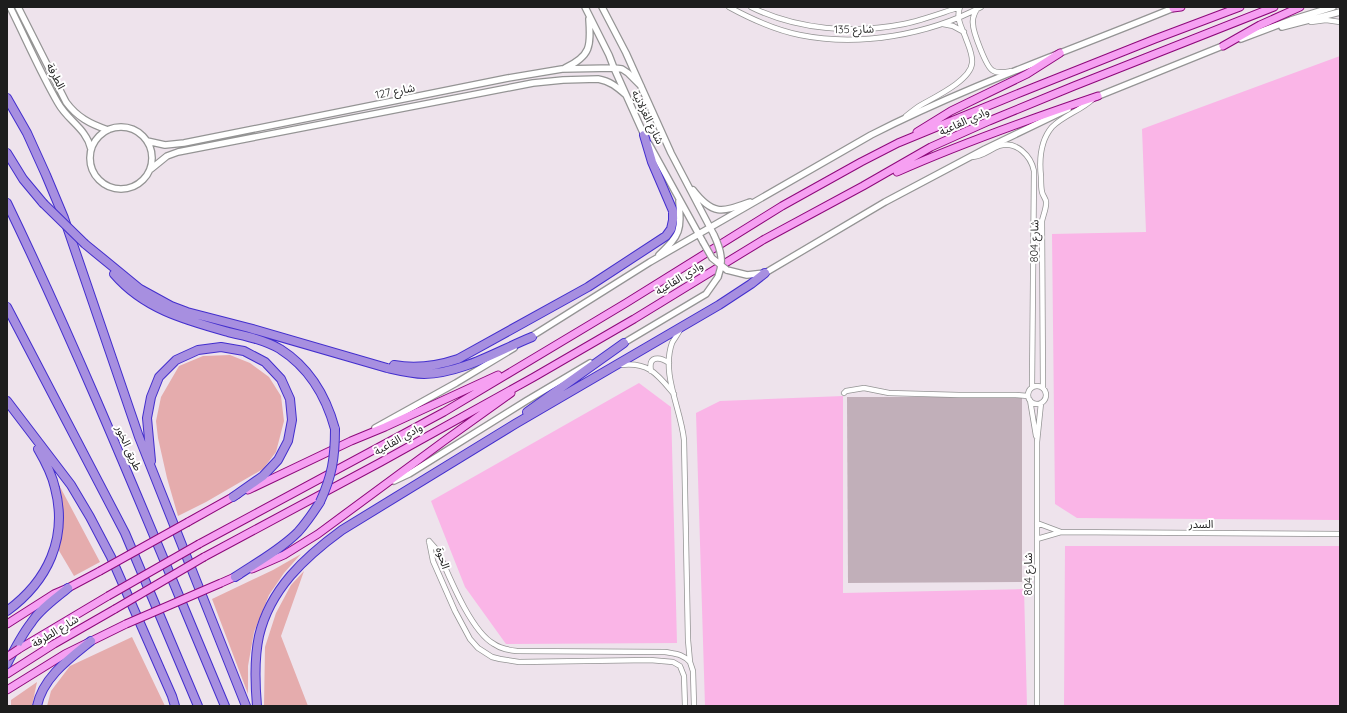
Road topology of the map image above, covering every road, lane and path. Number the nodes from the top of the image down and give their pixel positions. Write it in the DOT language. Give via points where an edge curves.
graph roads {
  1 [pos="10,7"];
  2 [pos="18,7"];
  3 [pos="585,7"];
  4 [pos="602,7"];
  5 [pos="729,7"];
  6 [pos="751,7"];
  7 [pos="960,7"];
  8 [pos="1181,7"];
  9 [pos="1240,7"];
  10 [pos="1274,7"];
  11 [pos="1300,7"];
  12 [pos="1333,7"];
  13 [pos="979,8"];
  14 [pos="1174,8"];
  15 [pos="1340,12"];
  16 [pos="589,15"];
  17 [pos="958,18"];
  18 [pos="1301,22"];
  19 [pos="1340,22"];
  20 [pos="942,24"];
  21 [pos="964,32"];
  22 [pos="1256,33"];
  23 [pos="1223,46"];
  24 [pos="1060,53"];
  25 [pos="614,68"];
  26 [pos="562,69"];
  27 [pos="1016,70"];
  28 [pos="563,80"];
  29 [pos="641,86"];
  30 [pos="626,95"];
  31 [pos="1096,97"];
  32 [pos="7,98"];
  33 [pos="902,120"];
  34 [pos="108,130"];
  35 [pos="644,135"];
  36 [pos="147,141"];
  37 [pos="898,143"];
  38 [pos="91,149"];
  39 [pos="7,153"];
  40 [pos="970,157"];
  41 [pos="151,169"];
  42 [pos="684,179"];
  43 [pos="863,186"];
  44 [pos="764,198"];
  45 [pos="679,199"];
  46 [pos="7,202"];
  47 [pos="711,228"];
  48 [pos="699,234"];
  49 [pos="101,258"];
  50 [pos="650,262"];
  51 [pos="721,266"];
  52 [pos="765,273"];
  53 [pos="7,307"];
  54 [pos="682,327"];
  55 [pos="532,337"];
  56 [pos="624,343"];
  57 [pos="352,358"];
  58 [pos="525,363"];
  59 [pos="668,363"];
  60 [pos="618,365"];
  61 [pos="651,371"];
  62 [pos="534,377"];
  63 [pos="1031,388"];
  64 [pos="1043,388"];
  65 [pos="844,393"];
  66 [pos="1016,395"];
  67 [pos="675,396"];
  68 [pos="1029,398"];
  69 [pos="7,401"];
  70 [pos="1041,402"];
  71 [pos="515,424"];
  72 [pos="24,426"];
  73 [pos="351,441"];
  74 [pos="1037,442"];
  75 [pos="153,474"];
  76 [pos="388,483"];
  77 [pos="232,497"];
  78 [pos="1037,523"];
  79 [pos="1061,532"];
  80 [pos="1340,534"];
  81 [pos="1037,539"];
  82 [pos="441,558"];
  83 [pos="433,561"];
  84 [pos="235,577"];
  85 [pos="68,588"];
  86 [pos="108,596"];
  87 [pos="115,609"];
  88 [pos="7,611"];
  89 [pos="7,624"];
  90 [pos="91,641"];
  91 [pos="7,657"];
  92 [pos="690,662"];
  93 [pos="7,664"];
  94 [pos="682,671"];
  95 [pos="7,674"];
  96 [pos="7,690"];
  97 [pos="37,706"];
  98 [pos="175,706"];
  99 [pos="198,706"];
  100 [pos="224,706"];
  101 [pos="246,706"];
  102 [pos="257,706"];
  103 [pos="686,706"];
  104 [pos="694,706"];
  105 [pos="1037,706"];
  1 -- 38 [label="street, الطرفة" via="57,102 86,135"];
  2 -- 34 [label="street, الطرفة" via="66,102 85,121"];
  3 -- 16 [label="street, شارع الغزلانية"];
  4 -- 29 [label="street, شارع الغزلانية"];
  5 -- 20 [label="street, شارع 135" via="775,27 816,37 879,37"];
  6 -- 7 [label="street, شارع 135" via="802,24 828,28 857,28 902,24"];
  7 -- 17 [label="street"];
  8 -- 14 [label="main road"];
  9 -- 37 [label="main road, وادي القاعية" via="1071,72"];
  10 -- 43 [label="main road, وادي القاعية" via="989,121 931,148"];
  11 -- 23 [label="main road"];
  12 -- 22 [label="street"];
  13 -- 17 [label="street, شارع 135"];
  13 -- 27 [label="street, وادي القاعية" via="973,16 972,26 988,66 998,72"];
  14 -- 24 [label="street, وادي القاعية"];
  15 -- 18 [label="street"];
  16 -- 25 [label="street, شارع الغزلانية"];
  16 -- 26 [label="street" via="591,36 588,50 579,60"];
  17 -- 20 [label="street, شارع 135"];
  17 -- 21 [label="street, وادي القاعية"];
  18 -- 19 [label="street"];
  18 -- 22 [label="street"];
  20 -- 21 [label="street"];
  21 -- 33 [label="street, وادي القاعية" via="971,51 972,62 969,71 957,83"];
  22 -- 23 [label="street"];
  23 -- 31 [label="street"];
  24 -- 27 [label="street, وادي القاعية"];
  24 -- 37 [label="main road" via="1027,74 951,111"];
  25 -- 26 [label="street, شارع 127"];
  25 -- 29 [label="street, شارع 127" via="628,73"];
  25 -- 30 [label="street, شارع الغزلانية"];
  26 -- 28 [label="street"];
  26 -- 36 [label="street, شارع 127" via="184,143 165,145"];
  27 -- 33 [label="street, وادي القاعية"];
  28 -- 30 [label="street, شارع 127" via="603,80"];
  28 -- 41 [label="street, شارع 127" via="503,88 188,150 168,156"];
  29 -- 42 [label="street, شارع الغزلانية"];
  30 -- 35 [label="street, شارع الغزلانية"];
  31 -- 40 [label="street"];
  31 -- 43 [label="main road" via="1035,117"];
  31 -- 64 [label="street, شارع 804" via="1052,128 1045,137 1040,154 1042,191 1046,198 1042,221"];
  32 -- 75 [label="highway" via="27,133 64,218"];
  33 -- 44 [label="street, وادي القاعية" via="871,135"];
  34 -- 36 [label="street" via="127,127 141,134"];
  34 -- 38 [label="street" via="99,136"];
  35 -- 45 [label="street, شارع الغزلانية"];
  35 -- 57 [label="highway" via="652,162 673,211 671,229 666,236 588,287 458,359 434,366 402,366"];
  36 -- 41 [label="street" via="152,154"];
  37 -- 58 [label="main road, وادي القاعية" via="782,206"];
  38 -- 41 [label="street" via="92,171 108,187 125,189 136,186"];
  39 -- 49 [label="highway, bridge" via="43,203"];
  40 -- 52 [label="street" via="885,202"];
  40 -- 63 [label="street, شارع 804" via="980,156 1001,146 1014,146 1029,158 1034,171"];
  42 -- 44 [label="street" via="699,198 717,210 734,208"];
  42 -- 47 [label="street, شارع الغزلانية"];
  43 -- 62 [label="main road, وادي القاعية" via="764,240"];
  44 -- 47 [label="street, وادي القاعية"];
  45 -- 48 [label="street, شارع الغزلانية"];
  45 -- 50 [label="street" via="681,222 676,237"];
  46 -- 100 [label="highway, طريق الخور" via="123,462"];
  47 -- 48 [label="street, وادي القاعية"];
  47 -- 51 [label="street, bridge" via="722,257"];
  48 -- 50 [label="street, وادي القاعية"];
  48 -- 51 [label="street, bridge" via="712,258"];
  49 -- 57 [label="highway" via="140,289 171,306"];
  49 -- 84 [label="highway, bridge" via="122,283 167,313 262,341 280,349 310,375 330,410 335,429 333,467 320,502 297,532"];
  50 -- 55 [label="street, وادي القاعية"];
  51 -- 52 [label="street, bridge" via="747,275"];
  51 -- 56 [label="street, وادي القاعية, bridge" via="718,277 706,294"];
  52 -- 54 [label="highway"];
  53 -- 99 [label="highway" via="125,533"];
  54 -- 59 [label="street" via="673,342"];
  54 -- 60 [label="highway"];
  55 -- 57 [label="highway" via="460,368 442,372 405,372"];
  55 -- 73 [label="street, وادي القاعية" via="456,383"];
  56 -- 71 [label="highway" via="527,412"];
  56 -- 76 [label="street, وادي القاعية" via="526,400 409,474"];
  58 -- 73 [label="main road"];
  58 -- 86 [label="main road, وادي القاعية, bridge" via="444,412"];
  59 -- 61 [label="street" via="656,358 651,364"];
  59 -- 67 [label="street"];
  60 -- 61 [label="street" via="633,364"];
  60 -- 71 [label="highway"];
  61 -- 67 [label="street"];
  62 -- 76 [label="main road"];
  62 -- 87 [label="main road, وادي القاعية, bridge" via="204,557"];
  63 -- 64 [label="street"];
  63 -- 66 [label="street"];
  63 -- 68 [label="street"];
  64 -- 70 [label="street" via="1046,396"];
  65 -- 66 [label="street" via="864,388 889,393"];
  66 -- 68 [label="street"];
  67 -- 92 [label="street" via="684,440"];
  68 -- 70 [label="street" via="1033,403"];
  68 -- 74 [label="street, شارع 804"];
  69 -- 72 [label="highway"];
  70 -- 74 [label="street, شارع 804"];
  71 -- 102 [label="highway" via="342,530 301,563 284,583 269,608 260,636 256,665"];
  72 -- 88 [label="highway" via="45,461 55,488 58,531 52,556 42,576 32,589"];
  72 -- 98 [label="highway" via="71,485 90,517 111,557"];
  73 -- 77 [label="main road"];
  74 -- 78 [label="street, شارع 804"];
  75 -- 77 [label="highway" via="147,418 151,397 159,377 176,360 198,350 221,347 244,351 265,362 282,379 290,399 292,420 288,441 278,460 263,476"];
  75 -- 101 [label="highway"];
  76 -- 84 [label="main road" via="301,545"];
  77 -- 85 [label="main road, bridge"];
  78 -- 79 [label="street"];
  78 -- 81 [label="street, شارع 804"];
  79 -- 80 [label="street, السدر"];
  79 -- 81 [label="street"];
  81 -- 105 [label="street, شارع 804"];
  82 -- 83 [label="street"];
  82 -- 83 [label="street, الحوة" via="429,541"];
  82 -- 92 [label="street, الحوة" via="476,627 497,646 517,651 665,652 681,654"];
  83 -- 94 [label="street, الحوة" via="470,639 478,648 492,656 519,662 662,660 676,663"];
  84 -- 90 [label="main road, bridge"];
  85 -- 89 [label="main road"];
  85 -- 93 [label="highway" via="31,623"];
  86 -- 91 [label="main road, شارع الطرفة, bridge"];
  87 -- 95 [label="main road, شارع الطرفة"];
  90 -- 96 [label="main road"];
  90 -- 97 [label="highway" via="56,671 44,688"];
  92 -- 94 [label="street"];
  92 -- 104 [label="street" via="693,671"];
  94 -- 103 [label="street"];
}
